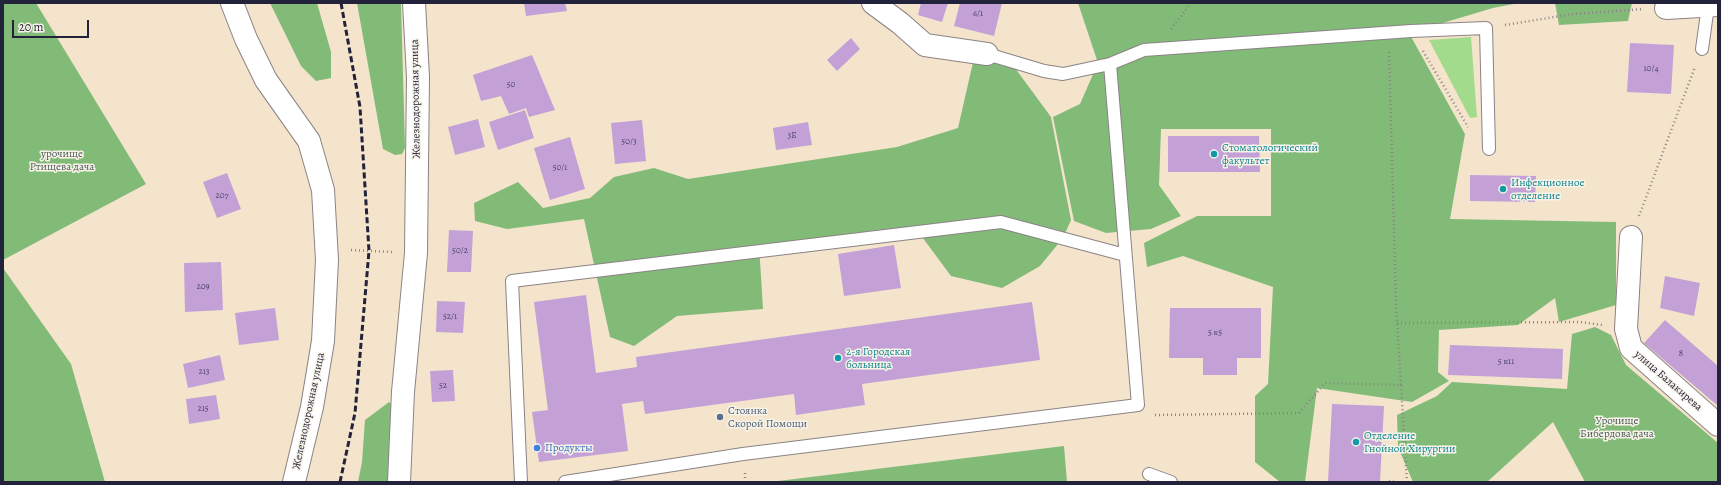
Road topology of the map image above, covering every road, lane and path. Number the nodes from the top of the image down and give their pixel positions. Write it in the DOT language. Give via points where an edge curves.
graph roads {
  1 [pos="232,3"];
  2 [pos="414,3"];
  3 [pos="873,3"];
  4 [pos="1191,3"];
  5 [pos="1713,6"];
  6 [pos="1666,8"];
  7 [pos="1486,28"];
  8 [pos="1411,31"];
  9 [pos="1389,33"];
  10 [pos="1154,48"];
  11 [pos="1702,48"];
  12 [pos="987,54"];
  13 [pos="1110,64"];
  14 [pos="1489,143"];
  15 [pos="1631,237"];
  16 [pos="327,249"];
  17 [pos="416,253"];
  18 [pos="1125,255"];
  19 [pos="1397,323"];
  20 [pos="1626,329"];
  21 [pos="1402,385"];
  22 [pos="1147,415"];
  23 [pos="1718,425"];
  24 [pos="1149,474"];
  25 [pos="1389,481"];
  26 [pos="294,482"];
  27 [pos="399,482"];
  28 [pos="521,482"];
  29 [pos="565,482"];
  30 [pos="1171,482"];
  31 [pos="1397,482"];
  32 [pos="1406,482"];
  1 -- 16 [label="street, Железнодорожная улица" via="266,80 309,141 323,190"];
  2 -- 17 [label="street, Железнодорожная улица" via="418,77"];
  3 -- 12 [label="street" via="925,45"];
  4 -- 10 [label="path"];
  5 -- 6 [label="street"];
  5 -- 11 [label="lane"];
  6 -- 7 [label="path" via="1573,14"];
  7 -- 8 [label="lane"];
  7 -- 14 [label="lane"];
  8 -- 9 [label="lane"];
  8 -- 14 [label="path" via="1468,127"];
  9 -- 10 [label="lane"];
  9 -- 19 [label="path"];
  10 -- 13 [label="lane"];
  11 -- 15 [label="path"];
  12 -- 13 [label="lane" via="1063,74"];
  13 -- 18 [label="lane"];
  15 -- 20 [label="street, улица Балакирева"];
  16 -- 17 [label="path"];
  16 -- 26 [label="street, Железнодорожная улица" via="323,341 312,407"];
  17 -- 27 [label="street, Железнодорожная улица" via="403,392"];
  18 -- 28 [label="lane" via="1000,222 512,281"];
  18 -- 29 [label="lane" via="1138,405 743,454"];
  19 -- 20 [label="path" via="1580,322"];
  19 -- 21 [label="path"];
  20 -- 23 [label="street, улица Балакирева" via="1631,348"];
  21 -- 22 [label="path" via="1325,383 1299,413"];
  21 -- 32 [label="path"];
  24 -- 30 [label="lane"];
  25 -- 31 [label="path"];
}
